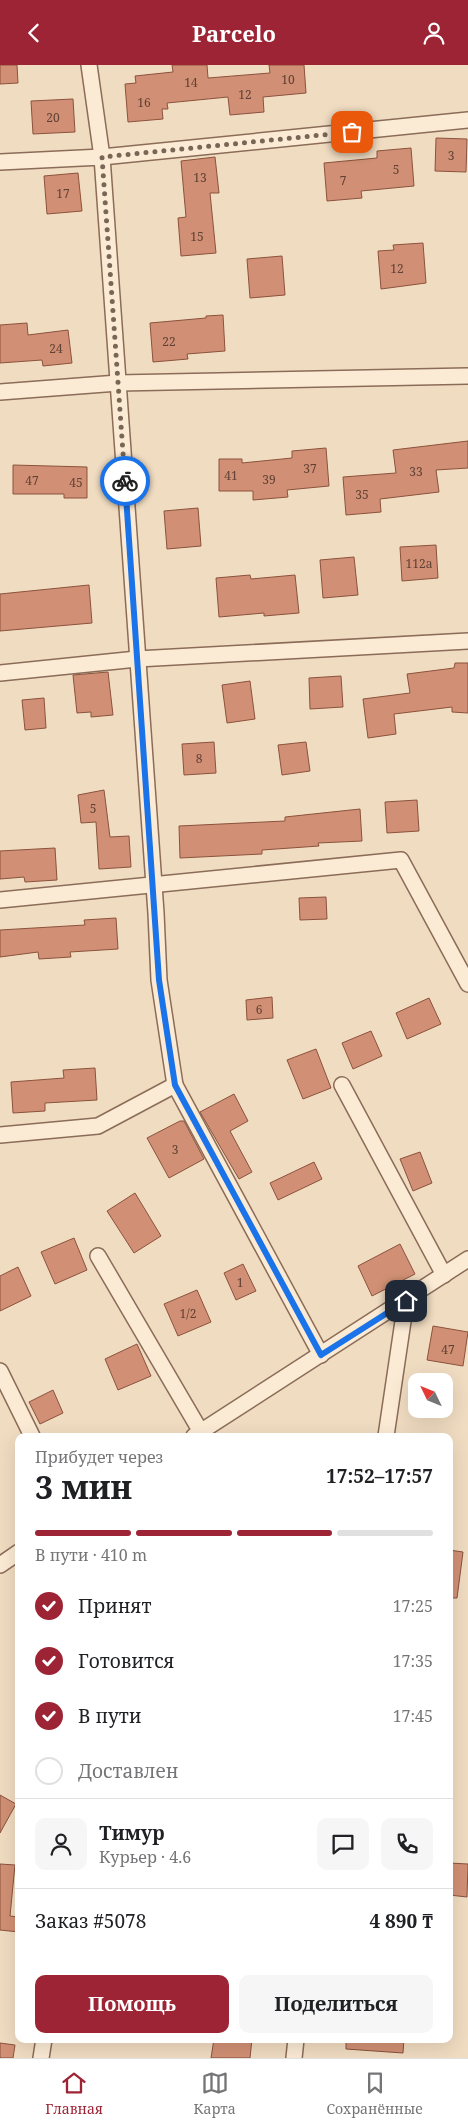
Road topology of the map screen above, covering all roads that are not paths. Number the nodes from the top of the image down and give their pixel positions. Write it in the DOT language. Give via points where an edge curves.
graph roads {
  1 [pos="89,65"];
  2 [pos="468,120"];
  3 [pos="102,157"];
  4 [pos="0,162"];
  5 [pos="468,376"];
  6 [pos="118,383"];
  7 [pos="0,393"];
  8 [pos="468,641"];
  9 [pos="137,659"];
  10 [pos="0,673"];
  11 [pos="153,885"];
  12 [pos="0,900"];
  13 [pos="468,984"];
  14 [pos="175,1085"];
  15 [pos="342,1085"];
  16 [pos="0,1135"];
  17 [pos="98,1256"];
  18 [pos="468,1259"];
  19 [pos="444,1275"];
  20 [pos="406,1301"];
  21 [pos="321,1355"];
  22 [pos="0,1371"];
  23 [pos="31,1433"];
  24 [pos="196,1433"];
  25 [pos="199,1433"];
  26 [pos="386,1433"];
  27 [pos="15,1555"];
  28 [pos="0,1565"];
  29 [pos="43,2043"];
  30 [pos="296,2043"];
  31 [pos="41,2058"];
  32 [pos="294,2058"];
  1 -- 3 [label="street"];
  2 -- 3 [label="street"];
  3 -- 4 [label="street"];
  3 -- 6 [label="street"];
  5 -- 6 [label="street"];
  6 -- 7 [label="street"];
  6 -- 9 [label="street"];
  8 -- 9 [label="street"];
  9 -- 10 [label="street"];
  9 -- 11 [label="street"];
  11 -- 12 [label="street"];
  11 -- 13 [label="street" via="401,860"];
  11 -- 14 [label="street" via="159,980"];
  14 -- 16 [label="street" via="98,1126"];
  14 -- 21 [label="street"];
  15 -- 19 [label="street"];
  17 -- 24 [label="street"];
  18 -- 19 [label="street"];
  19 -- 20 [label="street"];
  20 -- 21 [label="street"];
  20 -- 26 [label="street"];
  21 -- 25 [label="street"];
  22 -- 23 [label="street"];
  27 -- 28 [label="street"];
  29 -- 31 [label="street"];
  30 -- 32 [label="street"];
}
